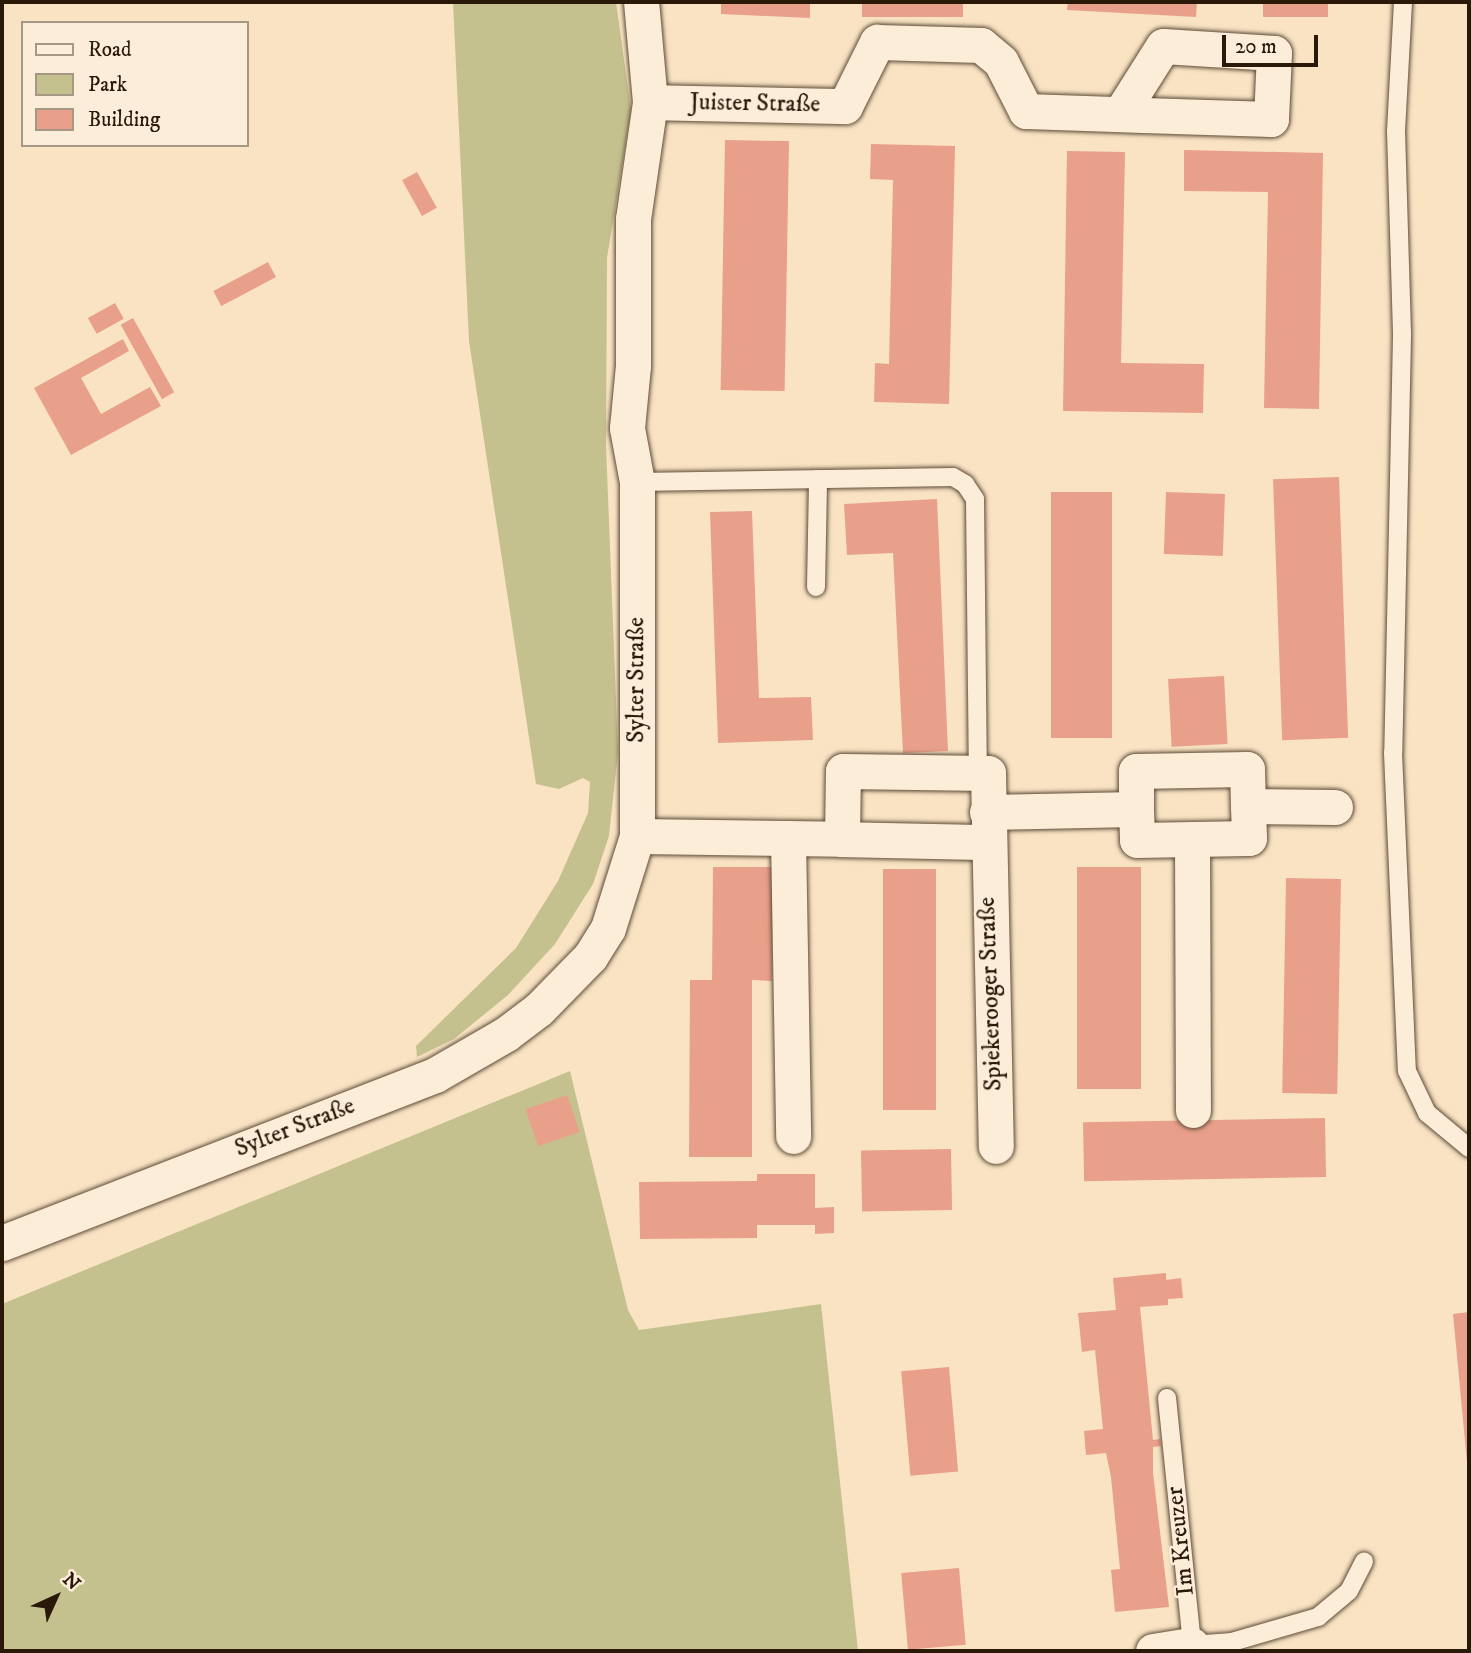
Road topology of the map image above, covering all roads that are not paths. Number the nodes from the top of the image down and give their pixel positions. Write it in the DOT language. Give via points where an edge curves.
graph roads {
  1 [pos="641,2"];
  2 [pos="1403,2"];
  3 [pos="650,102"];
  4 [pos="1120,114"];
  5 [pos="818,479"];
  6 [pos="637,482"];
  7 [pos="816,587"];
  8 [pos="978,772"];
  9 [pos="1248,806"];
  10 [pos="1335,807"];
  11 [pos="1136,809"];
  12 [pos="987,827"];
  13 [pos="637,836"];
  14 [pos="788,838"];
  15 [pos="842,839"];
  16 [pos="1192,839"];
  17 [pos="1193,1110"];
  18 [pos="793,1136"];
  19 [pos="996,1146"];
  20 [pos="1469,1148"];
  21 [pos="2,1243"];
  22 [pos="1167,1398"];
  23 [pos="1364,1562"];
  24 [pos="1192,1645"];
  25 [pos="1153,1651"];
  1 -- 3 [label="street, Sylter Straße"];
  2 -- 20 [label="lane" via="1396,131 1402,337 1392,754 1406,1071 1427,1113"];
  3 -- 4 [label="street, Juister Straße" via="845,106 877,42 968,44 981,45 1001,62 1026,111"];
  3 -- 6 [label="street, Sylter Straße" via="633,219 633,366 627,428"];
  5 -- 6 [label="lane"];
  5 -- 7 [label="lane"];
  5 -- 8 [label="lane" via="953,477 975,499"];
  6 -- 13 [label="street, Sylter Straße"];
  8 -- 12 [label="street, Spiekerooger Straße" via="988,773"];
  8 -- 15 [label="street" via="843,771"];
  9 -- 10 [label="street"];
  9 -- 11 [label="street" via="1247,769 1136,771"];
  9 -- 16 [label="street" via="1249,838"];
  11 -- 12 [label="street"];
  11 -- 16 [label="street" via="1137,840"];
  12 -- 15 [label="street"];
  12 -- 19 [label="street, Spiekerooger Straße"];
  13 -- 14 [label="street"];
  13 -- 21 [label="street, Sylter Straße" via="624,877 590,921 568,978 524,1022 435,1075"];
  14 -- 15 [label="street"];
  14 -- 18 [label="street"];
  16 -- 17 [label="street"];
  22 -- 24 [label="lane, Im Kreuzer"];
  23 -- 24 [label="lane" via="1349,1591 1318,1617 1232,1642"];
  24 -- 25 [label="street"];
}
